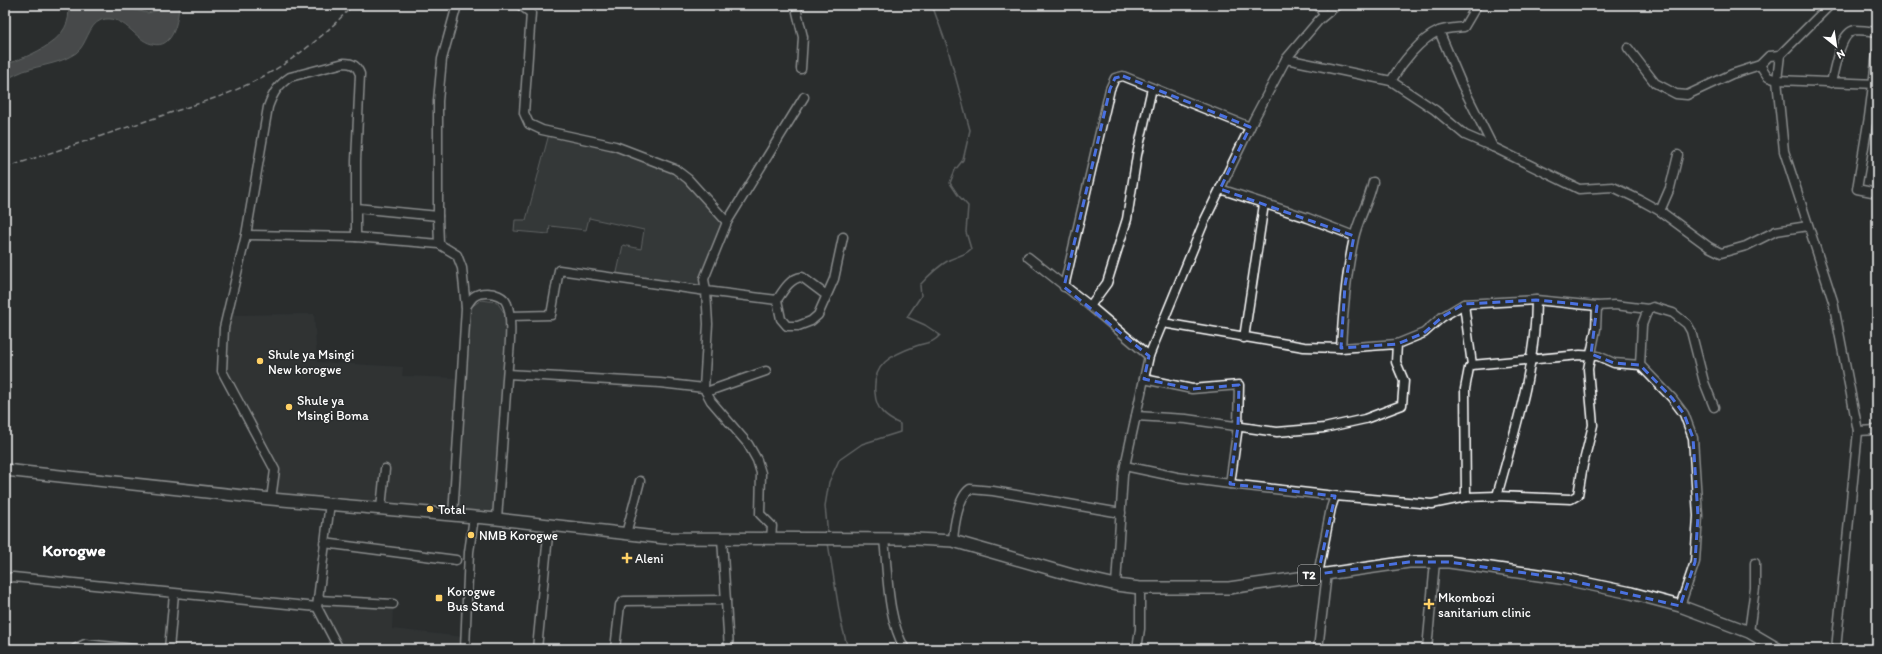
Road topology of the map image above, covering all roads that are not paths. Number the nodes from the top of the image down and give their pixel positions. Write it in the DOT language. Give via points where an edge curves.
graph roads {
  1 [pos="457,5"];
  2 [pos="520,5"];
  3 [pos="798,5"];
  4 [pos="1318,5"];
  5 [pos="1337,5"];
  6 [pos="1477,5"];
  7 [pos="1830,5"];
  8 [pos="1324,16"];
  9 [pos="1439,31"];
  10 [pos="1877,32"];
  11 [pos="1628,48"];
  12 [pos="1877,54"];
  13 [pos="1780,55"];
  14 [pos="1286,59"];
  15 [pos="1760,65"];
  16 [pos="801,70"];
  17 [pos="1778,80"];
  18 [pos="1391,82"];
  19 [pos="1831,82"];
  20 [pos="1875,84"];
  21 [pos="1152,88"];
  22 [pos="804,97"];
  23 [pos="1873,118"];
  24 [pos="1250,127"];
  25 [pos="1493,147"];
  26 [pos="1678,155"];
  27 [pos="1373,182"];
  28 [pos="1220,189"];
  29 [pos="1877,193"];
  30 [pos="1264,204"];
  31 [pos="356,208"];
  32 [pos="1660,211"];
  33 [pos="438,216"];
  34 [pos="727,222"];
  35 [pos="1808,226"];
  36 [pos="246,235"];
  37 [pos="1354,236"];
  38 [pos="843,237"];
  39 [pos="356,238"];
  40 [pos="439,244"];
  41 [pos="1028,257"];
  42 [pos="1064,287"];
  43 [pos="706,291"];
  44 [pos="826,295"];
  45 [pos="777,300"];
  46 [pos="1536,300"];
  47 [pos="1464,304"];
  48 [pos="1090,306"];
  49 [pos="1597,306"];
  50 [pos="466,308"];
  51 [pos="1648,309"];
  52 [pos="510,316"];
  53 [pos="1163,323"];
  54 [pos="1244,338"];
  55 [pos="1396,344"];
  56 [pos="1341,348"];
  57 [pos="1149,356"];
  58 [pos="1590,356"];
  59 [pos="1530,360"];
  60 [pos="1472,365"];
  61 [pos="1640,365"];
  62 [pos="766,371"];
  63 [pos="508,374"];
  64 [pos="1144,379"];
  65 [pos="705,390"];
  66 [pos="1714,407"];
  67 [pos="1136,416"];
  68 [pos="1238,426"];
  69 [pos="1877,430"];
  70 [pos="1858,431"];
  71 [pos="1125,466"];
  72 [pos="385,469"];
  73 [pos="5,470"];
  74 [pos="640,481"];
  75 [pos="1230,484"];
  76 [pos="1335,496"];
  77 [pos="1497,496"];
  78 [pos="1466,497"];
  79 [pos="272,499"];
  80 [pos="330,503"];
  81 [pos="381,508"];
  82 [pos="1121,513"];
  83 [pos="453,516"];
  84 [pos="474,517"];
  85 [pos="496,518"];
  86 [pos="548,525"];
  87 [pos="626,534"];
  88 [pos="722,538"];
  89 [pos="771,539"];
  90 [pos="884,539"];
  91 [pos="953,541"];
  92 [pos="324,543"];
  93 [pos="456,560"];
  94 [pos="1435,562"];
  95 [pos="1755,563"];
  96 [pos="1322,573"];
  97 [pos="5,579"];
  98 [pos="1116,585"];
  99 [pos="1140,588"];
  100 [pos="174,594"];
  101 [pos="726,600"];
  102 [pos="317,603"];
  103 [pos="393,604"];
  104 [pos="1680,606"];
  105 [pos="1749,632"];
  106 [pos="75,649"];
  107 [pos="135,649"];
  108 [pos="169,649"];
  109 [pos="339,649"];
  110 [pos="465,649"];
  111 [pos="537,649"];
  112 [pos="615,649"];
  113 [pos="729,649"];
  114 [pos="906,649"];
  115 [pos="1137,649"];
  116 [pos="1318,649"];
  117 [pos="1427,649"];
  118 [pos="1778,649"];
  119 [pos="1836,649"];
  1 -- 33 [label="street" via="442,59 439,94"];
  2 -- 34 [label="street" via="532,13 524,114 529,124 542,130 615,146 675,169 688,179"];
  3 -- 16 [label="street" via="804,37"];
  4 -- 8 [label="street"];
  5 -- 8 [label="street"];
  6 -- 9 [label="street" via="1464,27"];
  7 -- 13 [label="street"];
  8 -- 14 [label="street"];
  9 -- 18 [label="street" via="1402,63"];
  9 -- 25 [label="street"];
  10 -- 19 [label="street" via="1854,30 1848,34 1840,48"];
  11 -- 15 [label="street" via="1655,83 1676,94 1687,94"];
  12 -- 20 [label="street"];
  13 -- 15 [label="street" via="1769,56"];
  13 -- 17 [label="street"];
  14 -- 18 [label="street"];
  14 -- 24 [label="street"];
  15 -- 17 [label="street" via="1768,77"];
  17 -- 19 [label="street"];
  17 -- 35 [label="street" via="1784,151"];
  18 -- 25 [label="street" via="1435,110 1465,135"];
  19 -- 20 [label="street"];
  20 -- 23 [label="street"];
  21 -- 24 [label="street"];
  21 -- 42 [label="street" via="1123,76 1115,78 1113,82"];
  21 -- 48 [label="street" via="1137,155 1127,219 1106,283"];
  22 -- 34 [label="street"];
  23 -- 29 [label="street" via="1857,190"];
  24 -- 28 [label="street"];
  25 -- 32 [label="street" via="1579,189 1613,188"];
  26 -- 32 [label="street" via="1670,188"];
  27 -- 37 [label="street"];
  28 -- 30 [label="street"];
  28 -- 53 [label="street"];
  30 -- 37 [label="street"];
  30 -- 54 [label="street"];
  31 -- 33 [label="street"];
  31 -- 36 [label="street" via="360,74 351,63 344,63 290,77 273,92 268,107"];
  31 -- 39 [label="street"];
  32 -- 35 [label="street" via="1721,253 1746,246 1776,231"];
  33 -- 40 [label="street"];
  34 -- 43 [label="street" via="704,280"];
  35 -- 70 [label="street" via="1833,301"];
  36 -- 39 [label="street"];
  36 -- 79 [label="street" via="224,328 222,371 275,470"];
  37 -- 56 [label="street" via="1345,285"];
  38 -- 44 [label="street" via="834,278"];
  39 -- 40 [label="street"];
  40 -- 50 [label="street" via="458,255 462,268"];
  41 -- 42 [label="street"];
  42 -- 48 [label="street"];
  43 -- 45 [label="street"];
  43 -- 52 [label="street" via="559,270 551,315"];
  43 -- 65 [label="street" via="708,324"];
  44 -- 45 [label="street" via="802,277 791,281"];
  44 -- 45 [label="street" via="818,315 798,326 787,326 781,319"];
  46 -- 47 [label="street"];
  46 -- 49 [label="street"];
  46 -- 59 [label="street"];
  47 -- 55 [label="street" via="1442,317 1424,333"];
  47 -- 60 [label="street"];
  48 -- 57 [label="street"];
  49 -- 51 [label="street" via="1615,305"];
  49 -- 58 [label="street" via="1596,329"];
  50 -- 52 [label="street" via="472,296 492,293 507,303"];
  50 -- 83 [label="street"];
  51 -- 61 [label="street" via="1642,325"];
  51 -- 66 [label="street" via="1653,307 1673,313 1687,324"];
  52 -- 63 [label="street"];
  53 -- 54 [label="street"];
  53 -- 57 [label="street"];
  54 -- 56 [label="street" via="1304,347"];
  55 -- 56 [label="street"];
  55 -- 68 [label="street" via="1396,362 1404,382 1402,405 1365,419 1324,428 1277,432"];
  57 -- 64 [label="street"];
  58 -- 59 [label="street"];
  58 -- 61 [label="street" via="1614,363"];
  58 -- 77 [label="street" via="1588,369 1593,425 1578,495 1571,499"];
  59 -- 60 [label="street"];
  59 -- 77 [label="street"];
  60 -- 78 [label="street" via="1469,368 1465,389"];
  61 -- 104 [label="street" via="1684,414 1693,438 1698,516 1695,562"];
  62 -- 65 [label="street"];
  63 -- 65 [label="street" via="660,383"];
  63 -- 85 [label="street"];
  64 -- 67 [label="street"];
  64 -- 68 [label="street" via="1192,389 1239,385"];
  65 -- 89 [label="street" via="711,401 748,444 757,460 761,473 760,514 772,526"];
  67 -- 68 [label="street"];
  67 -- 71 [label="street"];
  68 -- 75 [label="street"];
  69 -- 70 [label="street"];
  70 -- 119 [label="street"];
  71 -- 75 [label="street"];
  71 -- 82 [label="street"];
  72 -- 81 [label="street"];
  73 -- 79 [label="highway, T2"];
  74 -- 87 [label="street"];
  75 -- 76 [label="street"];
  76 -- 78 [label="street" via="1432,504"];
  76 -- 96 [label="street"];
  77 -- 78 [label="street"];
  79 -- 80 [label="highway, T2"];
  80 -- 81 [label="highway, T2"];
  80 -- 92 [label="street"];
  81 -- 83 [label="highway, T2"];
  82 -- 91 [label="street" via="970,489 954,520"];
  82 -- 98 [label="street"];
  83 -- 84 [label="highway, T2"];
  84 -- 85 [label="highway, T2"];
  84 -- 110 [label="street" via="469,552"];
  85 -- 86 [label="highway, T2"];
  86 -- 87 [label="highway, T2"];
  86 -- 111 [label="street"];
  87 -- 88 [label="highway, T2" via="664,538"];
  88 -- 89 [label="highway, T2"];
  88 -- 101 [label="street"];
  89 -- 90 [label="highway, T2"];
  90 -- 91 [label="highway, T2"];
  90 -- 114 [label="street" via="893,613 899,638"];
  91 -- 98 [label="highway, T2"];
  92 -- 93 [label="street"];
  92 -- 102 [label="street"];
  94 -- 96 [label="highway, T2" via="1409,562"];
  94 -- 104 [label="highway, T2" via="1560,578"];
  94 -- 117 [label="street"];
  95 -- 105 [label="street" via="1755,588"];
  96 -- 99 [label="highway, T2" via="1229,588"];
  96 -- 116 [label="street"];
  97 -- 100 [label="street" via="13,577"];
  98 -- 99 [label="highway, T2"];
  99 -- 115 [label="street" via="1140,629"];
  100 -- 102 [label="street"];
  100 -- 108 [label="street"];
  101 -- 112 [label="street" via="624,601 620,605"];
  101 -- 113 [label="street"];
  102 -- 103 [label="street"];
  102 -- 109 [label="street"];
  104 -- 105 [label="highway, T2"];
  105 -- 118 [label="highway, T2"];
  106 -- 107 [label="street" via="85,644"];
}
